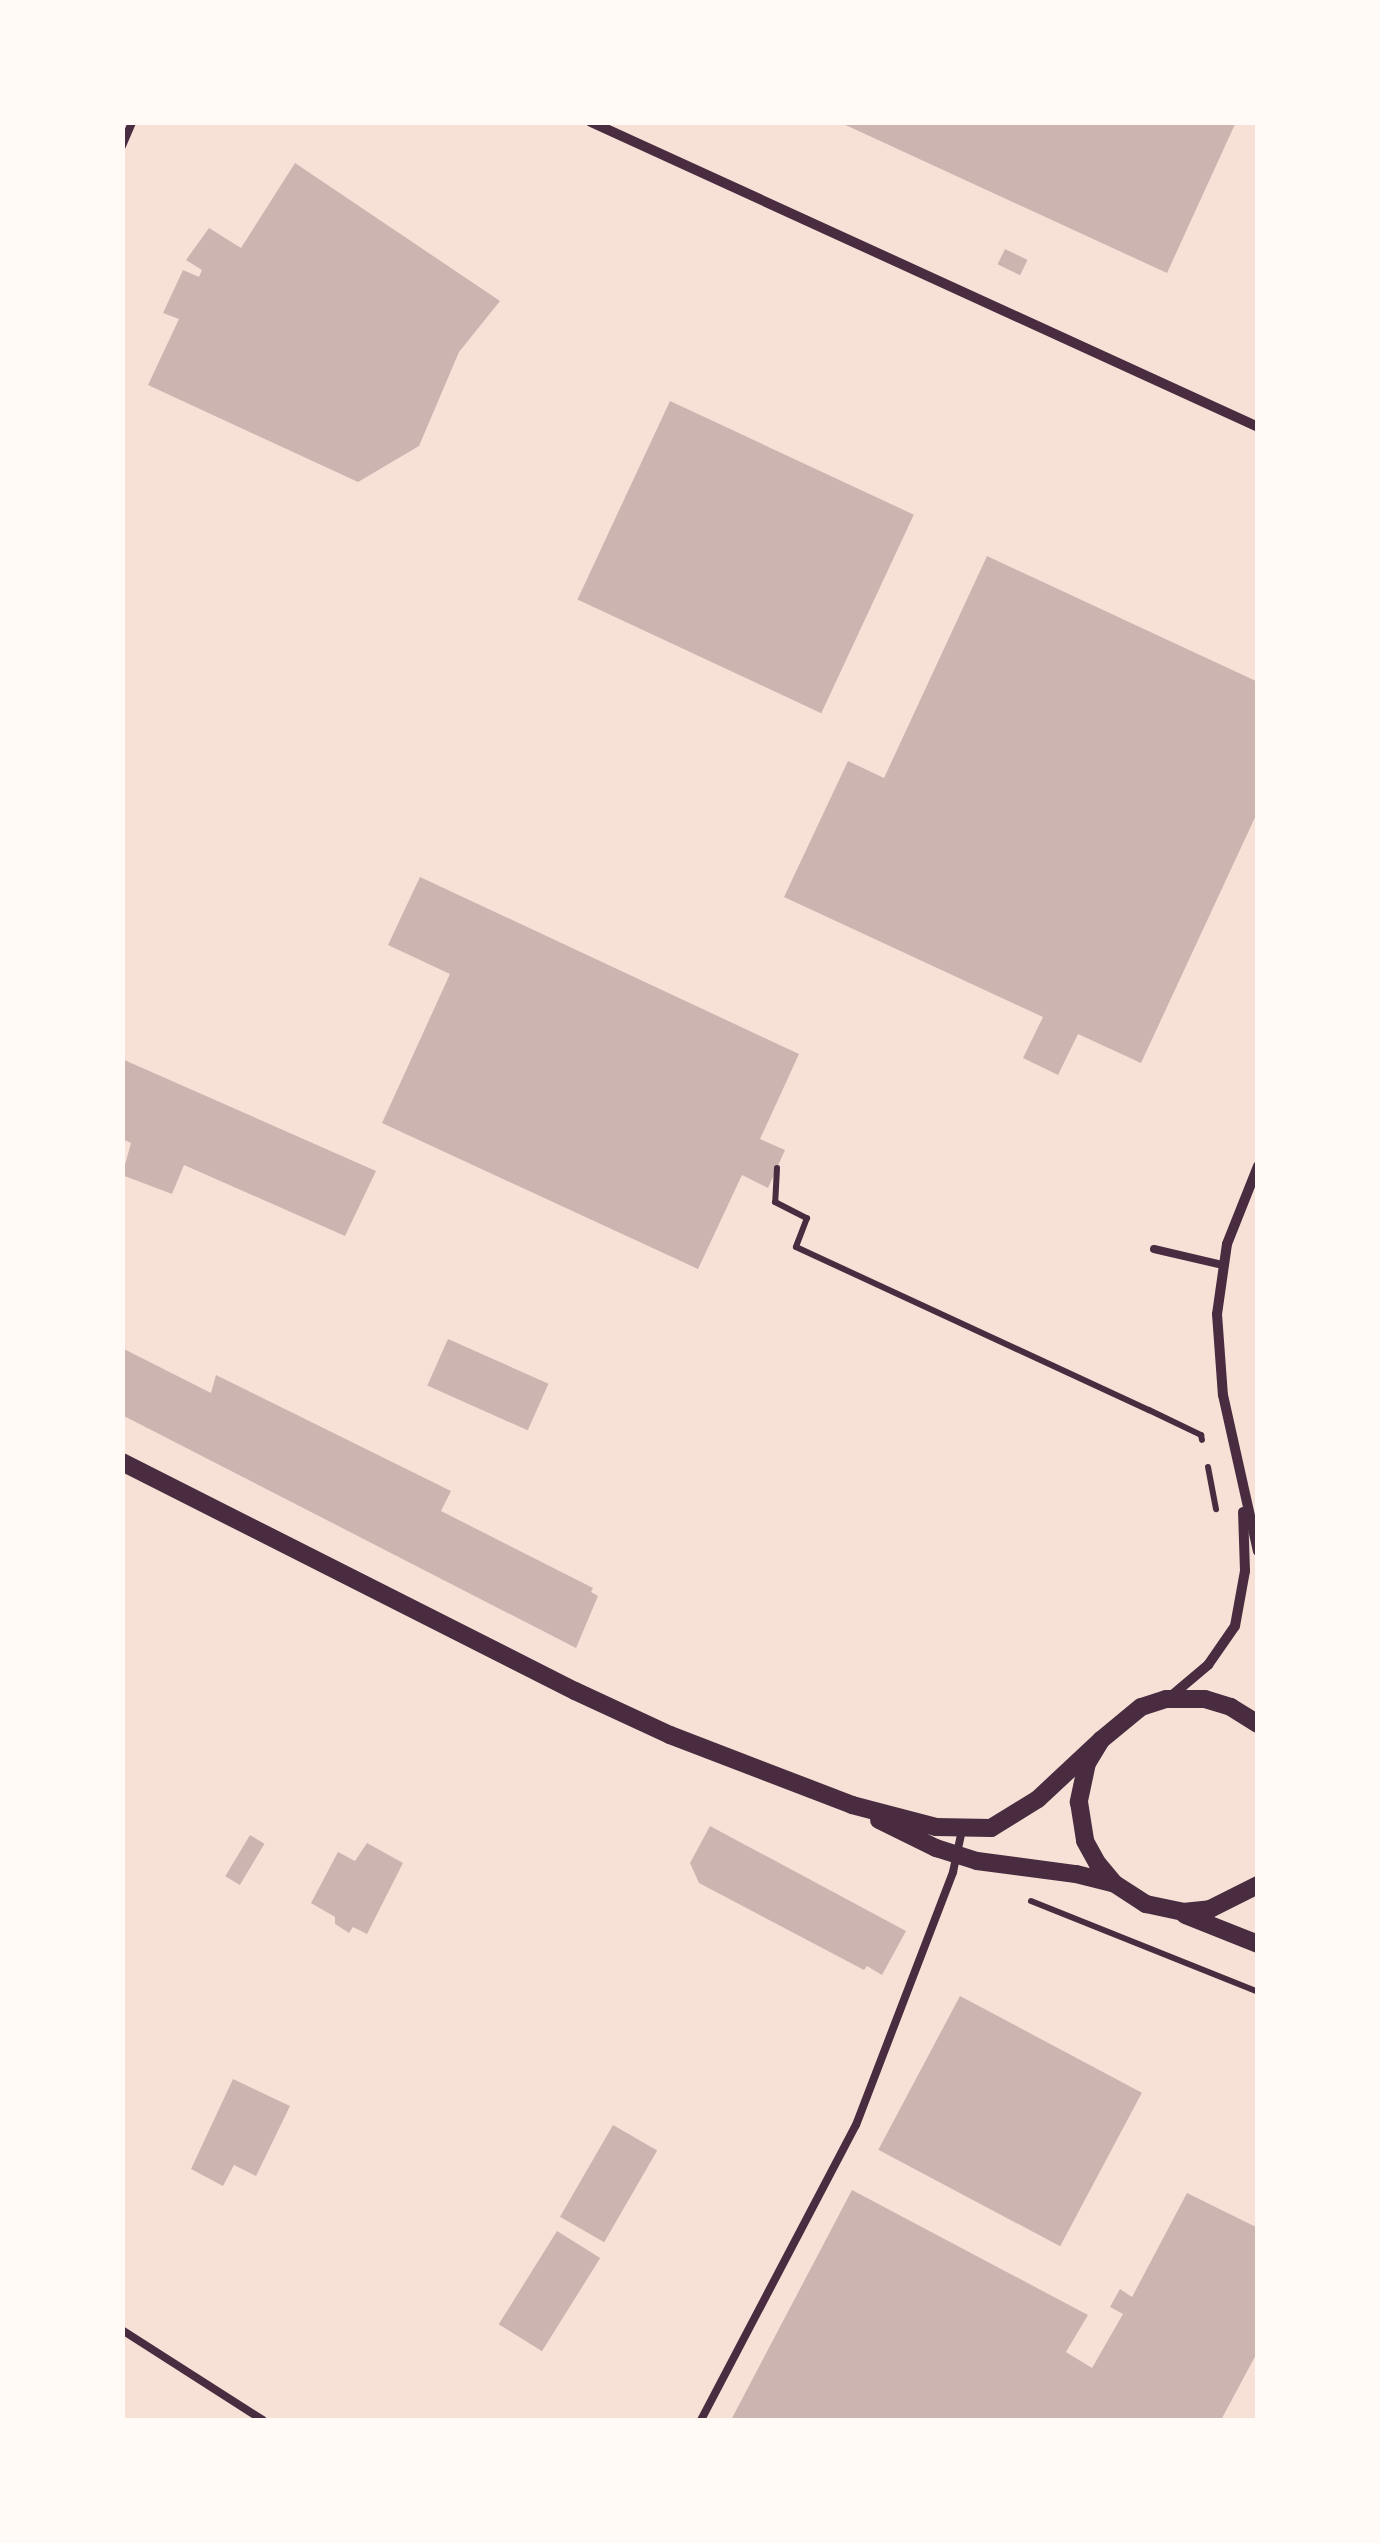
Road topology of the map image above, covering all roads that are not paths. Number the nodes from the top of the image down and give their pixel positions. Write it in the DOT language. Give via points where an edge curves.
graph roads {
  1 [pos="132,122"];
  2 [pos="590,122"];
  3 [pos="122,146"];
  4 [pos="1258,426"];
  5 [pos="1258,1166"];
  6 [pos="1154,1248"];
  7 [pos="1223,1264"];
  8 [pos="122,1462"];
  9 [pos="1242,1481"];
  10 [pos="1258,1551"];
  11 [pos="1166,1699"];
  12 [pos="1258,1724"];
  13 [pos="1101,1740"];
  14 [pos="852,1805"];
  15 [pos="962,1830"];
  16 [pos="958,1856"];
  17 [pos="1115,1884"];
  18 [pos="1258,1884"];
  19 [pos="1170,1910"];
  20 [pos="1258,1944"];
  21 [pos="122,2330"];
  22 [pos="263,2420"];
  23 [pos="701,2420"];
  1 -- 3 [label="lane"];
  2 -- 4 [label="street"];
  5 -- 7 [label="street"];
  6 -- 7 [label="lane"];
  7 -- 9 [label="street" via="1219,1367"];
  8 -- 14 [label="street" via="575,1691"];
  9 -- 10 [label="street"];
  9 -- 11 [label="street" via="1246,1552 1235,1626 1208,1665"];
  11 -- 12 [label="street" via="1218,1702"];
  11 -- 13 [label="street" via="1130,1713"];
  13 -- 15 [label="street" via="1018,1814 991,1828"];
  13 -- 17 [label="street" via="1083,1776 1080,1815 1085,1841"];
  14 -- 15 [label="street"];
  14 -- 16 [label="street"];
  15 -- 16 [label="lane"];
  16 -- 17 [label="street"];
  16 -- 23 [label="lane" via="856,2125"];
  17 -- 19 [label="street"];
  18 -- 19 [label="street" via="1210,1909"];
  19 -- 20 [label="street"];
  21 -- 22 [label="lane"];
}
